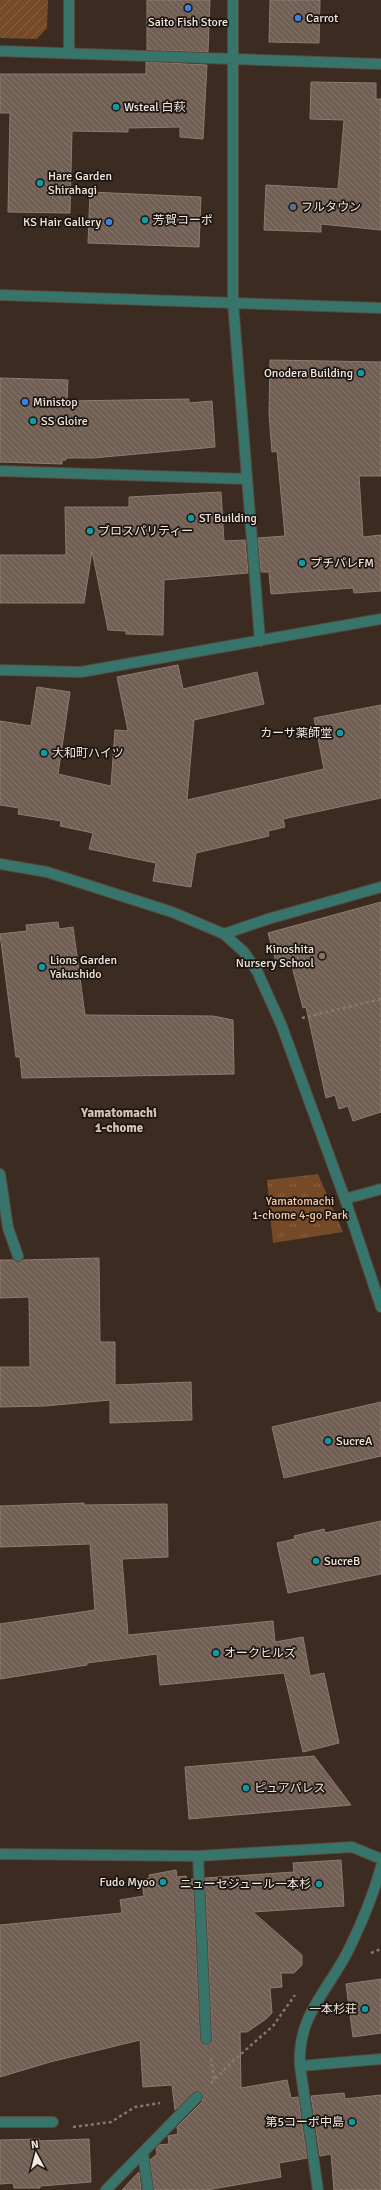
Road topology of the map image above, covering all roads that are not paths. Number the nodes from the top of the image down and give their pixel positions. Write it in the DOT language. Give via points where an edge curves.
graph roads {
  1 [pos="69,0"];
  2 [pos="233,0"];
  3 [pos="0,51"];
  4 [pos="69,53"];
  5 [pos="233,59"];
  6 [pos="381,64"];
  7 [pos="0,295"];
  8 [pos="233,302"];
  9 [pos="381,308"];
  10 [pos="0,471"];
  11 [pos="247,479"];
  12 [pos="381,619"];
  13 [pos="260,641"];
  14 [pos="0,670"];
  15 [pos="0,864"];
  16 [pos="381,887"];
  17 [pos="224,934"];
  18 [pos="0,1174"];
  19 [pos="381,1189"];
  20 [pos="345,1199"];
  21 [pos="18,1256"];
  22 [pos="381,1307"];
  23 [pos="0,1854"];
  24 [pos="198,1856"];
  25 [pos="381,1860"];
  26 [pos="381,1867"];
  27 [pos="206,2039"];
  28 [pos="381,2059"];
  29 [pos="300,2066"];
  30 [pos="197,2097"];
  31 [pos="0,2122"];
  32 [pos="53,2122"];
  33 [pos="143,2153"];
  34 [pos="106,2190"];
  35 [pos="148,2190"];
  36 [pos="318,2190"];
  1 -- 4 [label="street"];
  2 -- 5 [label="street"];
  3 -- 4 [label="street"];
  4 -- 5 [label="street"];
  5 -- 6 [label="street"];
  5 -- 8 [label="street"];
  7 -- 8 [label="street"];
  8 -- 9 [label="street"];
  8 -- 11 [label="street"];
  10 -- 11 [label="street"];
  11 -- 13 [label="street"];
  12 -- 13 [label="street"];
  13 -- 14 [label="street" via="81,672"];
  15 -- 17 [label="street" via="47,872 106,890 172,912"];
  16 -- 17 [label="street"];
  17 -- 20 [label="street" via="244,952 257,971 281,1024"];
  18 -- 21 [label="street" via="8,1228"];
  19 -- 20 [label="street"];
  20 -- 22 [label="street"];
  23 -- 24 [label="street"];
  24 -- 25 [label="street" via="352,1847"];
  24 -- 27 [label="street"];
  26 -- 29 [label="street" via="369,1903 346,1954 305,2023 299,2054"];
  28 -- 29 [label="street"];
  29 -- 36 [label="street"];
  30 -- 33 [label="street"];
  31 -- 32 [label="street"];
  33 -- 34 [label="street"];
  33 -- 35 [label="street"];
}
